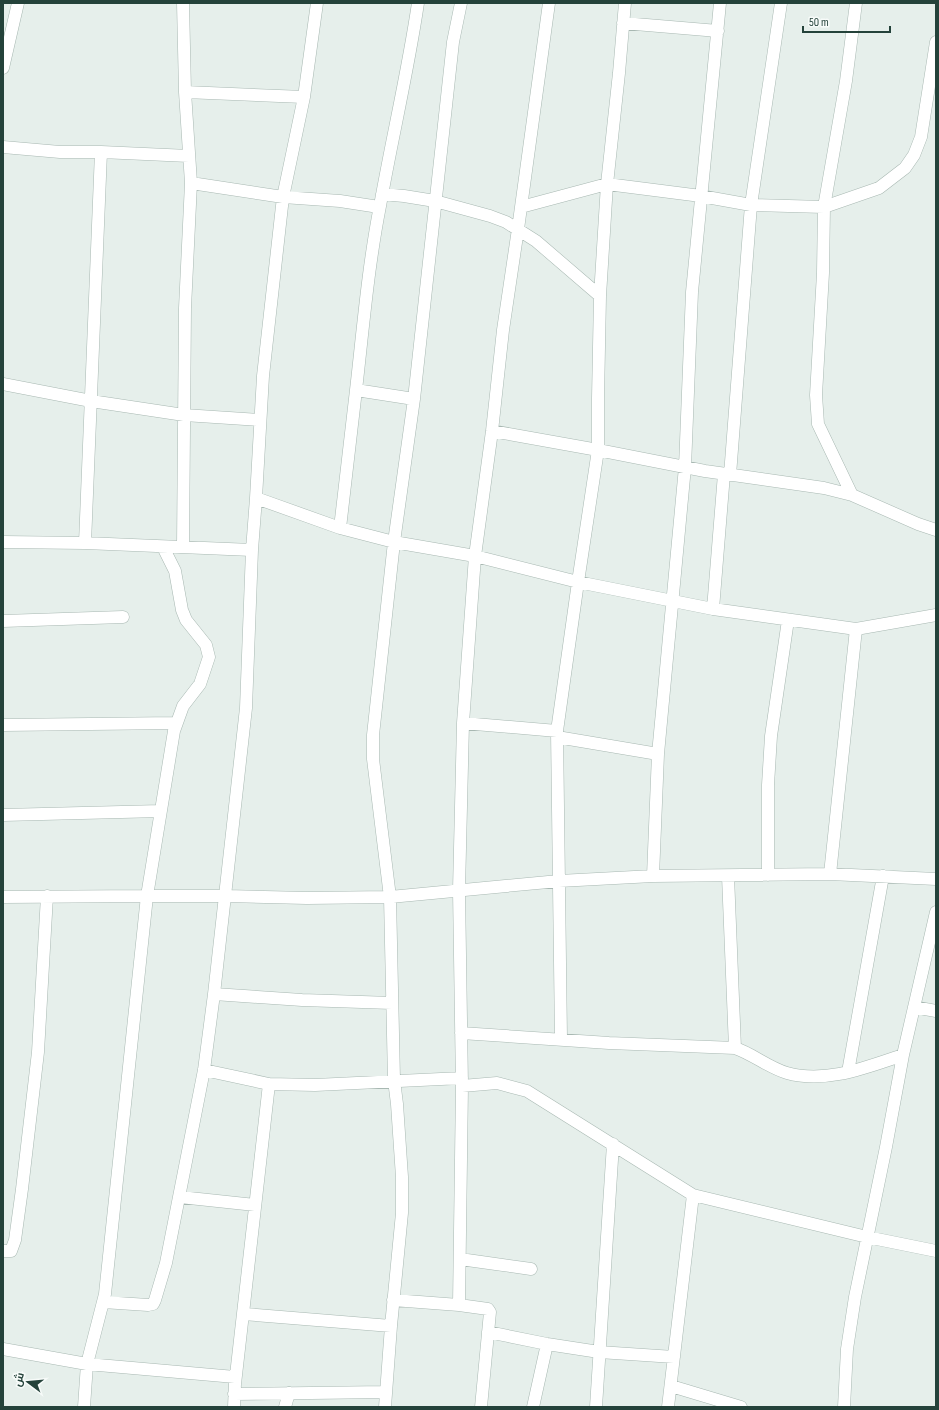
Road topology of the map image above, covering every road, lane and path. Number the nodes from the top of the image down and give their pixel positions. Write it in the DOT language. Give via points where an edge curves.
graph roads {
  1 [pos="18,3"];
  2 [pos="183,3"];
  3 [pos="316,3"];
  4 [pos="418,3"];
  5 [pos="461,3"];
  6 [pos="549,3"];
  7 [pos="625,3"];
  8 [pos="720,3"];
  9 [pos="781,3"];
  10 [pos="856,3"];
  11 [pos="623,23"];
  12 [pos="718,31"];
  13 [pos="936,42"];
  14 [pos="5,51"];
  15 [pos="3,68"];
  16 [pos="185,92"];
  17 [pos="304,97"];
  18 [pos="931,102"];
  19 [pos="3,147"];
  20 [pos="100,152"];
  21 [pos="189,156"];
  22 [pos="191,183"];
  23 [pos="607,184"];
  24 [pos="382,194"];
  25 [pos="701,196"];
  26 [pos="283,197"];
  27 [pos="436,201"];
  28 [pos="750,205"];
  29 [pos="379,207"];
  30 [pos="824,207"];
  31 [pos="521,208"];
  32 [pos="518,229"];
  33 [pos="600,296"];
  34 [pos="3,384"];
  35 [pos="356,390"];
  36 [pos="414,399"];
  37 [pos="91,401"];
  38 [pos="184,415"];
  39 [pos="260,420"];
  40 [pos="492,431"];
  41 [pos="598,450"];
  42 [pos="685,467"];
  43 [pos="727,474"];
  44 [pos="852,495"];
  45 [pos="256,498"];
  46 [pos="340,528"];
  47 [pos="936,530"];
  48 [pos="3,542"];
  49 [pos="394,542"];
  50 [pos="85,543"];
  51 [pos="163,547"];
  52 [pos="183,547"];
  53 [pos="252,550"];
  54 [pos="475,556"];
  55 [pos="578,582"];
  56 [pos="672,600"];
  57 [pos="713,609"];
  58 [pos="936,615"];
  59 [pos="123,617"];
  60 [pos="788,620"];
  61 [pos="3,621"];
  62 [pos="856,629"];
  63 [pos="177,723"];
  64 [pos="463,723"];
  65 [pos="3,725"];
  66 [pos="557,734"];
  67 [pos="658,754"];
  68 [pos="161,811"];
  69 [pos="3,815"];
  70 [pos="830,874"];
  71 [pos="768,875"];
  72 [pos="652,876"];
  73 [pos="728,876"];
  74 [pos="883,876"];
  75 [pos="936,879"];
  76 [pos="559,881"];
  77 [pos="459,890"];
  78 [pos="47,896"];
  79 [pos="147,896"];
  80 [pos="226,896"];
  81 [pos="3,897"];
  82 [pos="390,897"];
  83 [pos="936,912"];
  84 [pos="214,994"];
  85 [pos="392,1003"];
  86 [pos="914,1007"];
  87 [pos="936,1011"];
  88 [pos="462,1033"];
  89 [pos="560,1039"];
  90 [pos="735,1048"];
  91 [pos="903,1055"];
  92 [pos="204,1070"];
  93 [pos="848,1072"];
  94 [pos="394,1080"];
  95 [pos="462,1082"];
  96 [pos="269,1084"];
  97 [pos="613,1144"];
  98 [pos="694,1195"];
  99 [pos="180,1197"];
  100 [pos="255,1205"];
  101 [pos="867,1237"];
  102 [pos="3,1251"];
  103 [pos="936,1251"];
  104 [pos="460,1259"];
  105 [pos="531,1269"];
  106 [pos="393,1300"];
  107 [pos="103,1302"];
  108 [pos="459,1305"];
  109 [pos="243,1314"];
  110 [pos="390,1326"];
  111 [pos="488,1332"];
  112 [pos="548,1344"];
  113 [pos="3,1350"];
  114 [pos="599,1352"];
  115 [pos="674,1357"];
  116 [pos="87,1364"];
  117 [pos="236,1377"];
  118 [pos="671,1386"];
  119 [pos="386,1392"];
  120 [pos="289,1393"];
  121 [pos="234,1394"];
  122 [pos="728,1405"];
  123 [pos="84,1407"];
  124 [pos="234,1407"];
  125 [pos="285,1407"];
  126 [pos="385,1407"];
  127 [pos="481,1407"];
  128 [pos="533,1407"];
  129 [pos="596,1407"];
  130 [pos="668,1407"];
  131 [pos="741,1407"];
  132 [pos="844,1407"];
  1 -- 14 [label="street"];
  2 -- 16 [label="street"];
  3 -- 17 [label="street"];
  4 -- 24 [label="street" via="412,50"];
  5 -- 27 [label="street" via="453,42"];
  6 -- 31 [label="street"];
  7 -- 11 [label="street"];
  8 -- 12 [label="street"];
  9 -- 28 [label="street"];
  10 -- 30 [label="street" via="846,81"];
  11 -- 12 [label="street"];
  11 -- 23 [label="street"];
  12 -- 25 [label="street"];
  13 -- 18 [label="street"];
  14 -- 15 [label="street"];
  16 -- 17 [label="street"];
  16 -- 21 [label="street"];
  17 -- 26 [label="street"];
  18 -- 30 [label="street" via="914,155 905,168 879,188"];
  19 -- 20 [label="street" via="60,152"];
  20 -- 21 [label="street"];
  20 -- 37 [label="street"];
  21 -- 22 [label="street"];
  22 -- 26 [label="street"];
  22 -- 38 [label="street" via="185,308"];
  23 -- 25 [label="street"];
  23 -- 31 [label="street"];
  23 -- 33 [label="street"];
  24 -- 27 [label="street"];
  24 -- 29 [label="street"];
  25 -- 28 [label="street"];
  25 -- 42 [label="street" via="692,292"];
  26 -- 29 [label="street"];
  26 -- 39 [label="street" via="262,376"];
  27 -- 32 [label="street" via="490,216"];
  27 -- 36 [label="street"];
  28 -- 30 [label="street"];
  28 -- 43 [label="street"];
  29 -- 35 [label="street"];
  30 -- 44 [label="street" via="816,395 818,424"];
  31 -- 32 [label="street"];
  32 -- 33 [label="street" via="536,241"];
  32 -- 40 [label="street"];
  33 -- 41 [label="street"];
  34 -- 37 [label="street"];
  35 -- 36 [label="street"];
  35 -- 46 [label="street"];
  36 -- 49 [label="street"];
  37 -- 38 [label="street"];
  37 -- 50 [label="street"];
  38 -- 39 [label="street"];
  38 -- 52 [label="street"];
  39 -- 45 [label="street"];
  40 -- 41 [label="street"];
  40 -- 54 [label="street"];
  41 -- 42 [label="street"];
  41 -- 55 [label="street"];
  42 -- 43 [label="street"];
  42 -- 56 [label="street"];
  43 -- 44 [label="street" via="824,488"];
  43 -- 57 [label="street"];
  44 -- 47 [label="street"];
  45 -- 46 [label="street"];
  45 -- 53 [label="street"];
  46 -- 49 [label="street"];
  48 -- 50 [label="street"];
  49 -- 54 [label="street"];
  49 -- 82 [label="street" via="373,735 373,759"];
  50 -- 51 [label="street"];
  51 -- 52 [label="street"];
  51 -- 63 [label="street" via="175,571 186,620 206,645 209,657 200,684 183,706"];
  52 -- 53 [label="street"];
  53 -- 80 [label="street" via="246,708"];
  54 -- 55 [label="street"];
  54 -- 64 [label="street"];
  55 -- 56 [label="street"];
  55 -- 66 [label="street"];
  56 -- 57 [label="street"];
  56 -- 67 [label="street"];
  57 -- 60 [label="street"];
  58 -- 62 [label="street"];
  59 -- 61 [label="street"];
  60 -- 62 [label="street"];
  60 -- 71 [label="street" via="771,736"];
  62 -- 70 [label="street"];
  63 -- 65 [label="street"];
  63 -- 68 [label="street"];
  64 -- 66 [label="street"];
  64 -- 77 [label="street"];
  66 -- 67 [label="street"];
  66 -- 76 [label="street"];
  67 -- 72 [label="street"];
  68 -- 69 [label="street"];
  68 -- 79 [label="street"];
  70 -- 71 [label="street"];
  70 -- 74 [label="street"];
  71 -- 73 [label="street"];
  72 -- 73 [label="street"];
  72 -- 76 [label="street"];
  73 -- 90 [label="street"];
  74 -- 75 [label="street"];
  74 -- 93 [label="street"];
  76 -- 77 [label="street"];
  76 -- 89 [label="street"];
  77 -- 82 [label="street"];
  77 -- 88 [label="street"];
  78 -- 79 [label="street"];
  78 -- 81 [label="street"];
  78 -- 102 [label="street" via="38,1052 24,1173 15,1240 11,1251"];
  79 -- 80 [label="street"];
  79 -- 107 [label="street"];
  80 -- 82 [label="street"];
  80 -- 84 [label="street"];
  82 -- 85 [label="street"];
  83 -- 86 [label="street"];
  84 -- 85 [label="street"];
  84 -- 92 [label="street"];
  85 -- 94 [label="street"];
  86 -- 87 [label="street"];
  86 -- 91 [label="street"];
  88 -- 89 [label="street"];
  88 -- 95 [label="street"];
  89 -- 90 [label="street"];
  90 -- 93 [label="street" via="786,1073 805,1077"];
  91 -- 93 [label="street"];
  91 -- 101 [label="street"];
  92 -- 96 [label="street"];
  92 -- 99 [label="street"];
  94 -- 95 [label="street"];
  94 -- 96 [label="street" via="315,1085"];
  94 -- 106 [label="street" via="402,1177 402,1213"];
  95 -- 97 [label="street" via="498,1083 527,1091"];
  95 -- 104 [label="street"];
  96 -- 100 [label="street"];
  97 -- 98 [label="street"];
  97 -- 114 [label="street"];
  98 -- 101 [label="street"];
  98 -- 115 [label="street"];
  99 -- 100 [label="street"];
  99 -- 107 [label="street" via="166,1263 153,1304"];
  100 -- 109 [label="street"];
  101 -- 103 [label="street"];
  101 -- 132 [label="street" via="847,1349"];
  104 -- 105 [label="street"];
  104 -- 108 [label="street"];
  106 -- 108 [label="street"];
  106 -- 110 [label="street"];
  107 -- 116 [label="street"];
  108 -- 111 [label="street" via="488,1309"];
  109 -- 110 [label="street"];
  109 -- 117 [label="street"];
  110 -- 119 [label="street"];
  111 -- 112 [label="street"];
  111 -- 127 [label="street"];
  112 -- 114 [label="street"];
  112 -- 128 [label="street"];
  113 -- 116 [label="street"];
  114 -- 115 [label="street"];
  114 -- 129 [label="street"];
  115 -- 118 [label="street"];
  116 -- 117 [label="street"];
  116 -- 123 [label="street"];
  117 -- 121 [label="street"];
  118 -- 122 [label="street"];
  118 -- 130 [label="street"];
  119 -- 120 [label="street"];
  119 -- 126 [label="street"];
  120 -- 121 [label="street"];
  120 -- 125 [label="street"];
  121 -- 124 [label="street"];
  122 -- 131 [label="street"];
}
